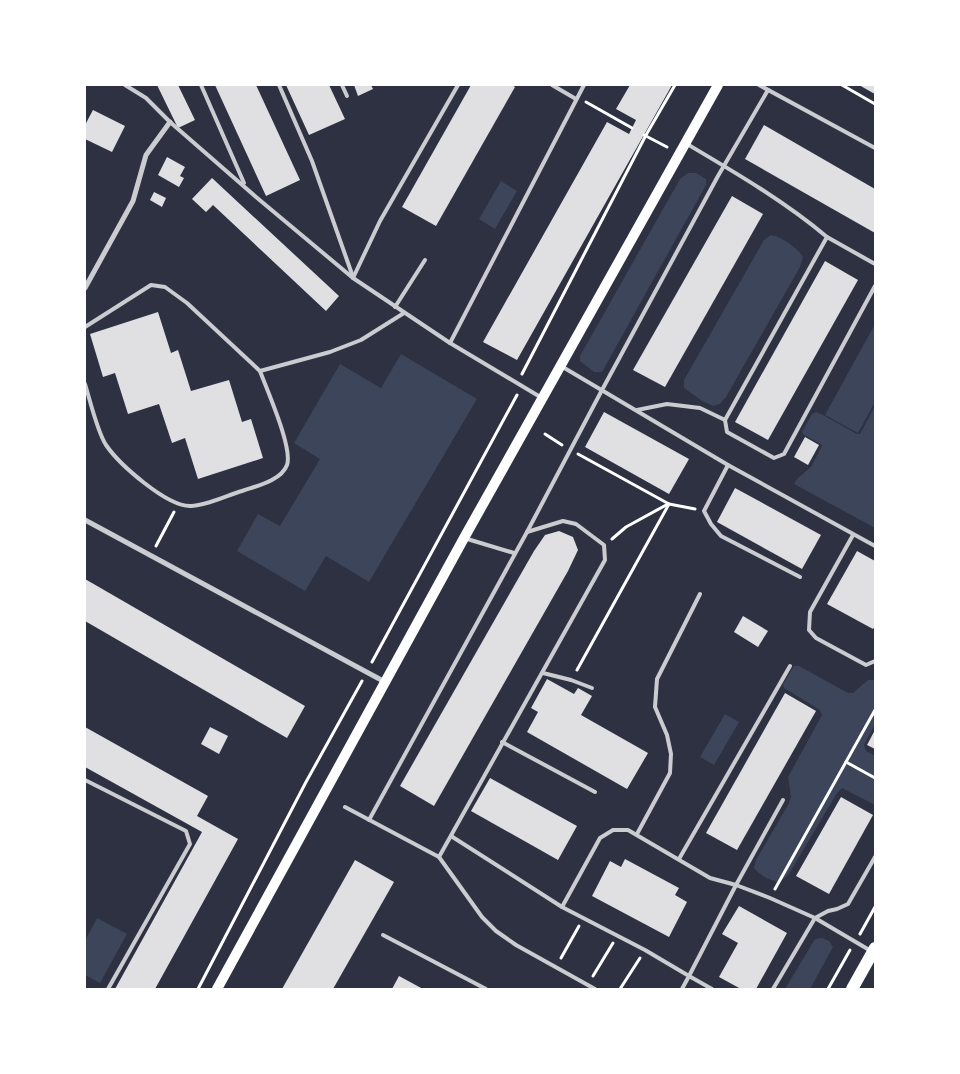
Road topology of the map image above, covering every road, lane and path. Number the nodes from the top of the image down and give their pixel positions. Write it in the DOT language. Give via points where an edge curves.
graph roads {
  1 [pos="125,85"];
  2 [pos="201,85"];
  3 [pos="279,85"];
  4 [pos="342,85"];
  5 [pos="458,85"];
  6 [pos="552,85"];
  7 [pos="584,85"];
  8 [pos="675,85"];
  9 [pos="718,85"];
  10 [pos="758,85"];
  11 [pos="842,85"];
  12 [pos="768,90"];
  13 [pos="347,96"];
  14 [pos="576,98"];
  15 [pos="875,104"];
  16 [pos="170,122"];
  17 [pos="632,128"];
  18 [pos="685,143"];
  19 [pos="875,148"];
  20 [pos="724,166"];
  21 [pos="244,185"];
  22 [pos="827,237"];
  23 [pos="425,260"];
  24 [pos="875,264"];
  25 [pos="353,278"];
  26 [pos="875,286"];
  27 [pos="85,288"];
  28 [pos="395,307"];
  29 [pos="404,313"];
  30 [pos="85,327"];
  31 [pos="450,343"];
  32 [pos="561,366"];
  33 [pos="260,371"];
  34 [pos="517,383"];
  35 [pos="85,384"];
  36 [pos="522,386"];
  37 [pos="602,390"];
  38 [pos="542,398"];
  39 [pos="637,410"];
  40 [pos="725,420"];
  41 [pos="545,434"];
  42 [pos="571,450"];
  43 [pos="728,465"];
  44 [pos="178,503"];
  45 [pos="669,504"];
  46 [pos="704,511"];
  47 [pos="85,520"];
  48 [pos="526,532"];
  49 [pos="853,535"];
  50 [pos="464,538"];
  51 [pos="604,545"];
  52 [pos="875,546"];
  53 [pos="514,553"];
  54 [pos="151,556"];
  55 [pos="800,577"];
  56 [pos="700,594"];
  57 [pos="875,661"];
  58 [pos="790,666"];
  59 [pos="367,672"];
  60 [pos="543,673"];
  61 [pos="571,680"];
  62 [pos="386,682"];
  63 [pos="592,688"];
  64 [pos="875,710"];
  65 [pos="502,742"];
  66 [pos="846,762"];
  67 [pos="875,778"];
  68 [pos="85,780"];
  69 [pos="595,792"];
  70 [pos="783,800"];
  71 [pos="345,807"];
  72 [pos="369,820"];
  73 [pos="637,834"];
  74 [pos="451,836"];
  75 [pos="439,857"];
  76 [pos="875,857"];
  77 [pos="679,859"];
  78 [pos="736,885"];
  79 [pos="770,898"];
  80 [pos="562,907"];
  81 [pos="584,918"];
  82 [pos="815,918"];
  83 [pos="383,935"];
  84 [pos="617,936"];
  85 [pos="644,950"];
  86 [pos="874,951"];
  87 [pos="556,967"];
  88 [pos="689,976"];
  89 [pos="588,986"];
  90 [pos="108,989"];
  91 [pos="198,989"];
  92 [pos="217,989"];
  93 [pos="486,989"];
  94 [pos="594,989"];
  95 [pos="620,989"];
  96 [pos="682,989"];
  97 [pos="712,989"];
  98 [pos="773,989"];
  99 [pos="852,989"];
  1 -- 16 [label="lane" via="146,98"];
  2 -- 21 [label="lane"];
  3 -- 25 [label="lane" via="312,160"];
  4 -- 13 [label="lane"];
  5 -- 25 [label="lane" via="380,221"];
  6 -- 14 [label="lane"];
  7 -- 14 [label="lane"];
  8 -- 34 [label="path"];
  9 -- 18 [label="main road"];
  10 -- 12 [label="lane"];
  11 -- 15 [label="path"];
  12 -- 19 [label="lane"];
  12 -- 20 [label="lane"];
  14 -- 17 [label="path"];
  14 -- 31 [label="lane"];
  16 -- 21 [label="lane"];
  16 -- 27 [label="street" via="146,154 133,201"];
  18 -- 20 [label="lane"];
  18 -- 32 [label="main road"];
  20 -- 22 [label="lane" via="796,212"];
  20 -- 37 [label="lane"];
  21 -- 25 [label="lane"];
  22 -- 24 [label="lane"];
  22 -- 40 [label="lane"];
  23 -- 28 [label="lane"];
  25 -- 28 [label="lane"];
  26 -- 40 [label="lane" via="784,454 774,458 727,432"];
  28 -- 29 [label="lane"];
  29 -- 31 [label="lane"];
  29 -- 33 [label="lane" via="361,340"];
  30 -- 33 [label="lane" via="151,285 165,287 187,303"];
  31 -- 34 [label="lane"];
  32 -- 37 [label="lane"];
  32 -- 38 [label="main road"];
  33 -- 44 [label="lane" via="288,449 287,466 274,480 199,504"];
  34 -- 36 [label="lane"];
  35 -- 44 [label="lane" via="106,444 128,470"];
  36 -- 38 [label="lane"];
  36 -- 59 [label="path"];
  37 -- 39 [label="lane"];
  37 -- 42 [label="lane"];
  38 -- 50 [label="main road"];
  39 -- 40 [label="lane" via="667,404 700,408"];
  39 -- 43 [label="lane"];
  41 -- 42 [label="path"];
  42 -- 45 [label="path"];
  42 -- 48 [label="lane"];
  43 -- 46 [label="lane"];
  43 -- 49 [label="lane"];
  44 -- 54 [label="path"];
  45 -- 46 [label="path"];
  45 -- 51 [label="path" via="626,527"];
  45 -- 61 [label="path"];
  46 -- 55 [label="lane" via="721,536"];
  47 -- 54 [label="street"];
  48 -- 51 [label="lane" via="563,521 576,524"];
  48 -- 53 [label="lane"];
  49 -- 52 [label="lane"];
  49 -- 57 [label="lane" via="810,612 808,630 816,638 866,665"];
  50 -- 53 [label="lane"];
  50 -- 62 [label="main road"];
  51 -- 60 [label="lane" via="605,560 600,572"];
  53 -- 72 [label="lane"];
  54 -- 59 [label="street"];
  56 -- 73 [label="lane" via="657,679 654,707 667,735 671,754 670,774"];
  58 -- 77 [label="lane"];
  59 -- 62 [label="street"];
  59 -- 91 [label="path"];
  60 -- 61 [label="lane"];
  60 -- 65 [label="lane"];
  61 -- 63 [label="lane"];
  62 -- 92 [label="main road"];
  64 -- 66 [label="path"];
  65 -- 69 [label="lane"];
  65 -- 74 [label="lane"];
  66 -- 67 [label="path"];
  66 -- 79 [label="path"];
  68 -- 90 [label="lane" via="186,831 190,844"];
  70 -- 78 [label="lane"];
  71 -- 72 [label="lane"];
  72 -- 75 [label="lane"];
  73 -- 77 [label="lane"];
  73 -- 80 [label="lane" via="613,830 600,838"];
  74 -- 75 [label="lane"];
  74 -- 80 [label="lane"];
  75 -- 87 [label="lane" via="482,917 496,931"];
  76 -- 82 [label="lane" via="848,904"];
  77 -- 78 [label="lane" via="710,878"];
  78 -- 79 [label="lane"];
  78 -- 88 [label="lane"];
  79 -- 82 [label="lane"];
  80 -- 81 [label="lane"];
  81 -- 84 [label="lane"];
  81 -- 87 [label="path"];
  82 -- 86 [label="lane"];
  82 -- 98 [label="lane"];
  83 -- 93 [label="lane"];
  84 -- 85 [label="lane"];
  84 -- 89 [label="path"];
  85 -- 88 [label="lane"];
  85 -- 95 [label="path"];
  86 -- 99 [label="main road"];
  87 -- 89 [label="lane"];
  88 -- 96 [label="lane"];
  88 -- 97 [label="lane"];
  89 -- 94 [label="lane"];
}
